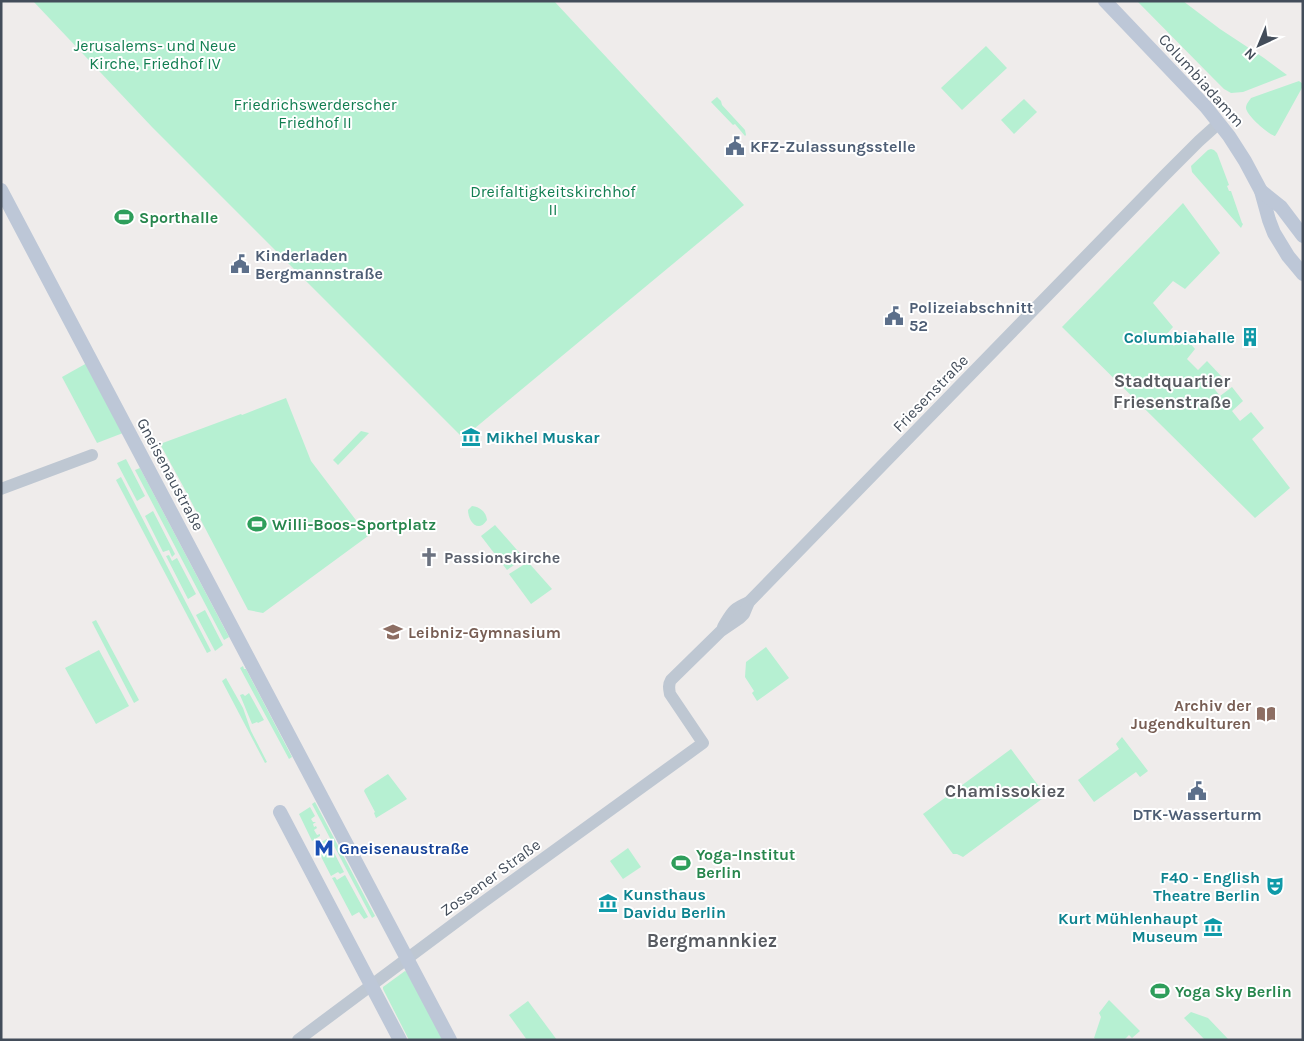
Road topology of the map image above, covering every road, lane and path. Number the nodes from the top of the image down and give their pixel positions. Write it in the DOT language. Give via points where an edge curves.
graph roads {
  1 [pos="1105,1"];
  2 [pos="1219,123"];
  3 [pos="1,190"];
  4 [pos="1261,191"];
  5 [pos="1303,236"];
  6 [pos="1303,274"];
  7 [pos="92,455"];
  8 [pos="1,489"];
  9 [pos="703,743"];
  10 [pos="280,812"];
  11 [pos="407,958"];
  12 [pos="371,985"];
  13 [pos="298,1040"];
  14 [pos="400,1040"];
  15 [pos="450,1040"];
  1 -- 2 [label="main road, Columbiadamm"];
  2 -- 4 [label="main road, Columbiadamm"];
  2 -- 9 [label="street, Friesenstraße" via="749,602 744,614 673,678 669,683 670,694"];
  3 -- 11 [label="main road, Gneisenaustraße"];
  4 -- 5 [label="main road, Columbiadamm" via="1281,207"];
  4 -- 6 [label="main road, Columbiadamm" via="1274,233"];
  7 -- 8 [label="street"];
  9 -- 11 [label="street, Zossener Straße"];
  10 -- 12 [label="main road"];
  11 -- 12 [label="street, Zossener Straße"];
  11 -- 15 [label="main road, Gneisenaustraße"];
  12 -- 13 [label="street, Zossener Straße"];
  12 -- 14 [label="main road"];
}
